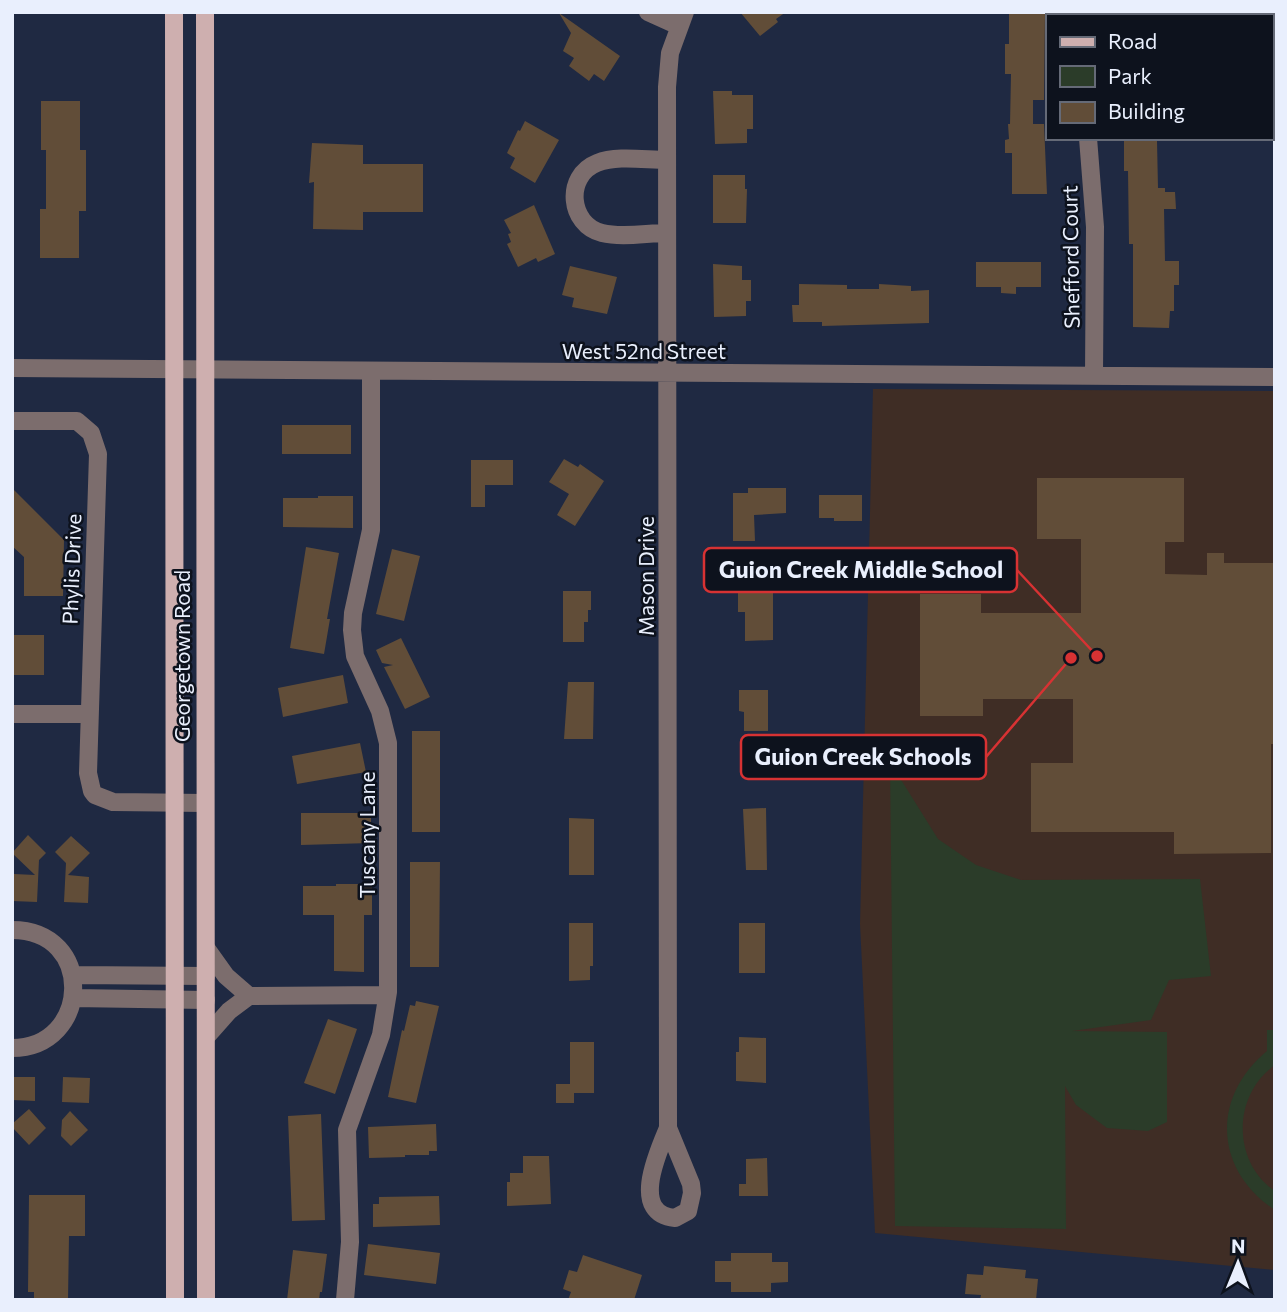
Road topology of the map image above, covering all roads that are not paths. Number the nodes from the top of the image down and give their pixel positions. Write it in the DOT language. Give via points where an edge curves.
graph roads {
  1 [pos="174,12"];
  2 [pos="205,12"];
  3 [pos="648,12"];
  4 [pos="682,19"];
  5 [pos="1088,140"];
  6 [pos="667,160"];
  7 [pos="667,233"];
  8 [pos="12,368"];
  9 [pos="174,369"];
  10 [pos="205,370"];
  11 [pos="371,371"];
  12 [pos="667,373"];
  13 [pos="1094,376"];
  14 [pos="1275,377"];
  15 [pos="12,421"];
  16 [pos="12,713"];
  17 [pos="89,714"];
  18 [pos="175,803"];
  19 [pos="205,803"];
  20 [pos="12,930"];
  21 [pos="206,948"];
  22 [pos="175,975"];
  23 [pos="206,975"];
  24 [pos="73,986"];
  25 [pos="387,995"];
  26 [pos="249,996"];
  27 [pos="174,1000"];
  28 [pos="206,1000"];
  29 [pos="206,1037"];
  30 [pos="12,1048"];
  31 [pos="668,1128"];
  32 [pos="175,1300"];
  33 [pos="206,1300"];
  34 [pos="345,1300"];
  1 -- 9 [label="main road, Georgetown Road"];
  2 -- 10 [label="main road, Georgetown Road"];
  3 -- 4 [label="street"];
  4 -- 6 [label="street, Mason Drive" via="670,52"];
  5 -- 13 [label="street, Shefford Court" via="1095,227"];
  6 -- 7 [label="street, Mason Drive"];
  6 -- 7 [label="street" via="597,163 579,178 574,201 584,222 604,234"];
  7 -- 12 [label="street, Mason Drive"];
  8 -- 9 [label="street, West 52nd Street"];
  9 -- 10 [label="street, West 52nd Street"];
  9 -- 18 [label="main road, Georgetown Road"];
  10 -- 11 [label="street, West 52nd Street"];
  10 -- 19 [label="main road, Georgetown Road"];
  11 -- 12 [label="street, West 52nd Street"];
  11 -- 25 [label="street, Tuscany Lane" via="371,530 352,630 355,656 380,711 388,743"];
  12 -- 13 [label="street, West 52nd Street"];
  12 -- 31 [label="street, Mason Drive"];
  13 -- 14 [label="street, West 52nd Street"];
  15 -- 17 [label="street, Phylis Drive" via="77,421 88,429 99,454"];
  16 -- 17 [label="street"];
  17 -- 18 [label="street, Phylis Drive" via="88,773 95,795 113,802"];
  18 -- 19 [label="street"];
  18 -- 22 [label="main road, Georgetown Road"];
  19 -- 21 [label="main road, Georgetown Road"];
  20 -- 24 [label="street" via="27,930 48,939 64,954"];
  21 -- 23 [label="main road, Georgetown Road"];
  21 -- 26 [label="street" via="226,976"];
  22 -- 23 [label="street"];
  22 -- 24 [label="street"];
  22 -- 27 [label="main road, Georgetown Road"];
  23 -- 28 [label="main road, Georgetown Road"];
  24 -- 27 [label="street"];
  24 -- 30 [label="street" via="66,1016 50,1037 34,1046"];
  25 -- 26 [label="street"];
  25 -- 34 [label="street, Tuscany Lane" via="381,1035 347,1130 350,1250"];
  26 -- 29 [label="street"];
  27 -- 28 [label="street"];
  27 -- 32 [label="main road, Georgetown Road"];
  28 -- 29 [label="main road, Georgetown Road"];
  29 -- 33 [label="main road, Georgetown Road"];
}
